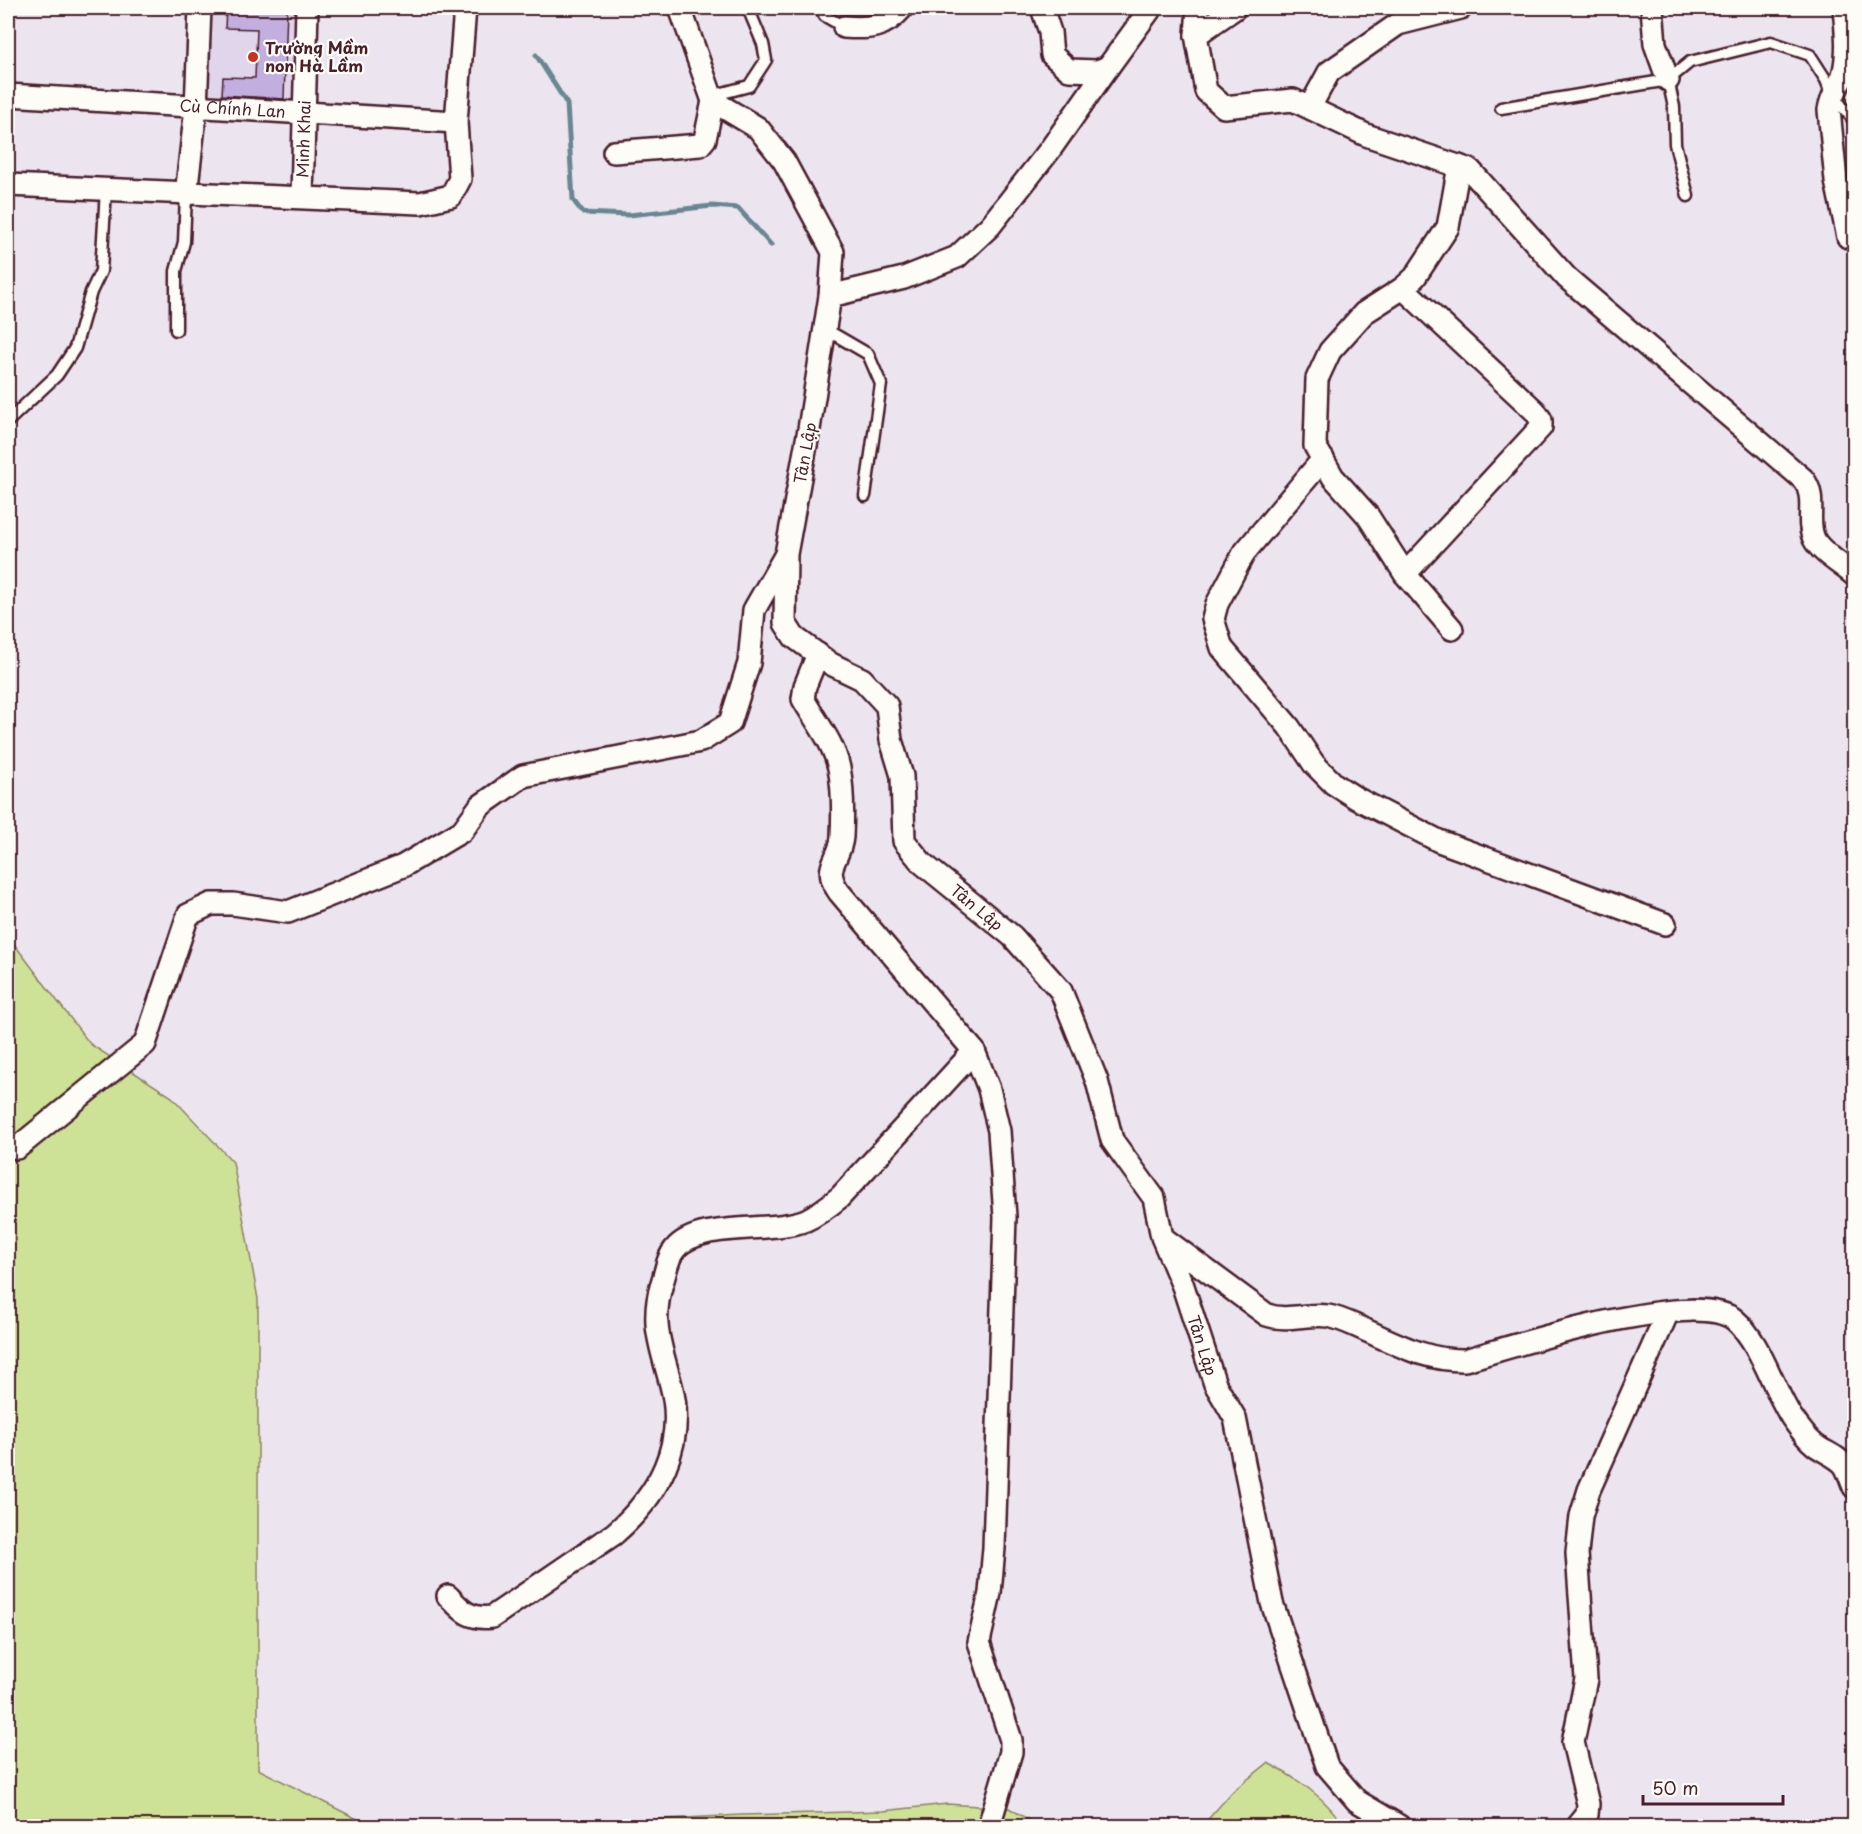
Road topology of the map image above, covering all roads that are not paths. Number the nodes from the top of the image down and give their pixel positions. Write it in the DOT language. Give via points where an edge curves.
graph roads {
  1 [pos="200,8"];
  2 [pos="307,8"];
  3 [pos="465,8"];
  4 [pos="680,8"];
  5 [pos="748,8"];
  6 [pos="820,8"];
  7 [pos="902,8"];
  8 [pos="1042,8"];
  9 [pos="1151,8"];
  10 [pos="1198,8"];
  11 [pos="1235,8"];
  12 [pos="1461,8"];
  13 [pos="1652,8"];
  14 [pos="1844,8"];
  15 [pos="844,27"];
  16 [pos="1196,35"];
  17 [pos="1108,67"];
  18 [pos="1668,80"];
  19 [pos="8,95"];
  20 [pos="1832,95"];
  21 [pos="712,99"];
  22 [pos="1310,107"];
  23 [pos="196,108"];
  24 [pos="1501,108"];
  25 [pos="304,114"];
  26 [pos="1854,120"];
  27 [pos="456,122"];
  28 [pos="614,152"];
  29 [pos="1459,166"];
  30 [pos="8,185"];
  31 [pos="106,190"];
  32 [pos="186,195"];
  33 [pos="1688,196"];
  34 [pos="302,197"];
  35 [pos="1848,237"];
  36 [pos="1403,288"];
  37 [pos="830,296"];
  38 [pos="825,329"];
  39 [pos="176,330"];
  40 [pos="8,421"];
  41 [pos="1323,459"];
  42 [pos="865,496"];
  43 [pos="786,554"];
  44 [pos="1404,574"];
  45 [pos="1854,575"];
  46 [pos="1452,629"];
  47 [pos="818,654"];
  48 [pos="1665,924"];
  49 [pos="974,1051"];
  50 [pos="17,1148"];
  51 [pos="1162,1237"];
  52 [pos="1668,1312"];
  53 [pos="1849,1464"];
  54 [pos="1854,1487"];
  55 [pos="448,1596"];
  56 [pos="989,1827"];
  57 [pos="1399,1827"];
  58 [pos="1578,1827"];
  1 -- 23 [label="street"];
  2 -- 25 [label="street, Minh Khai"];
  3 -- 27 [label="street"];
  4 -- 21 [label="street"];
  5 -- 21 [label="lane" via="764,44 766,60 749,86"];
  6 -- 15 [label="lane" via="825,16"];
  7 -- 15 [label="street" via="892,20 878,27"];
  8 -- 17 [label="street" via="1052,55 1069,70 1097,71"];
  9 -- 17 [label="street"];
  10 -- 16 [label="street"];
  11 -- 16 [label="street"];
  12 -- 22 [label="street" via="1398,24 1329,72"];
  13 -- 18 [label="street" via="1655,44"];
  14 -- 20 [label="street" via="1847,42 1843,74"];
  16 -- 22 [label="street" via="1206,91 1224,107 1293,100"];
  17 -- 37 [label="street" via="990,226 957,257 904,278"];
  18 -- 20 [label="lane" via="1690,62 1771,42 1810,56"];
  18 -- 24 [label="lane"];
  18 -- 33 [label="lane" via="1674,107 1675,144"];
  19 -- 23 [label="street, Cù Chính Lan"];
  20 -- 26 [label="lane"];
  20 -- 35 [label="street" via="1829,110 1836,181"];
  21 -- 28 [label="street" via="705,139 700,145"];
  21 -- 37 [label="street, Tân Lập" via="759,128 784,161 833,252"];
  22 -- 29 [label="street" via="1366,135"];
  23 -- 25 [label="street, Cù Chính Lan"];
  23 -- 32 [label="street"];
  25 -- 27 [label="street, Cù Chính Lan"];
  25 -- 34 [label="street, Minh Khai"];
  27 -- 34 [label="street" via="460,179 451,196 420,203"];
  29 -- 36 [label="street" via="1448,227 1415,277"];
  29 -- 45 [label="street" via="1470,171 1567,278 1803,479 1810,491 1816,542"];
  30 -- 31 [label="street"];
  31 -- 32 [label="street"];
  31 -- 40 [label="lane" via="101,271 75,348 57,375"];
  32 -- 34 [label="street"];
  32 -- 39 [label="lane" via="184,242 176,271"];
  36 -- 41 [label="street" via="1364,314 1330,351 1317,380 1315,446"];
  36 -- 44 [label="street" via="1541,420 1541,427"];
  37 -- 38 [label="street, Tân Lập"];
  38 -- 42 [label="lane" via="868,354 881,384"];
  38 -- 43 [label="street, Tân Lập"];
  41 -- 44 [label="street" via="1368,516"];
  41 -- 48 [label="street" via="1244,554 1217,604 1214,619 1222,648 1289,727 1314,764 1356,798 1439,841"];
  43 -- 47 [label="street, Tân Lập" via="785,623 794,637"];
  43 -- 50 [label="street" via="754,610 749,663 730,723 701,741 523,776 480,806 462,831 403,866 288,912 211,904 189,915 144,1044"];
  44 -- 46 [label="street"];
  47 -- 49 [label="street" via="803,699 831,744 839,769 842,835 831,879"];
  47 -- 51 [label="street, Tân Lập" via="862,679 887,706 891,740 902,776 904,841 922,863 1012,936 1061,991 1097,1081 1112,1140 1154,1198"];
  49 -- 55 [label="street" via="824,1210 782,1226 693,1235 675,1249 658,1299 656,1329 675,1405 675,1440 670,1458 629,1522 492,1617 465,1614"];
  49 -- 56 [label="street" via="999,1131 1005,1217 994,1548 990,1593 979,1642 1011,1740 1011,1752"];
  51 -- 52 [label="street" via="1267,1315 1339,1318 1425,1357 1464,1360 1593,1323"];
  51 -- 57 [label="street, Tân Lập" via="1215,1384 1235,1418 1272,1603 1327,1767 1357,1801"];
  52 -- 53 [label="street" via="1712,1310 1732,1317 1744,1328 1801,1431 1814,1444"];
  52 -- 58 [label="street" via="1581,1516 1577,1552 1586,1679 1573,1742 1588,1804 1587,1815"];
  53 -- 54 [label="street"];
}
